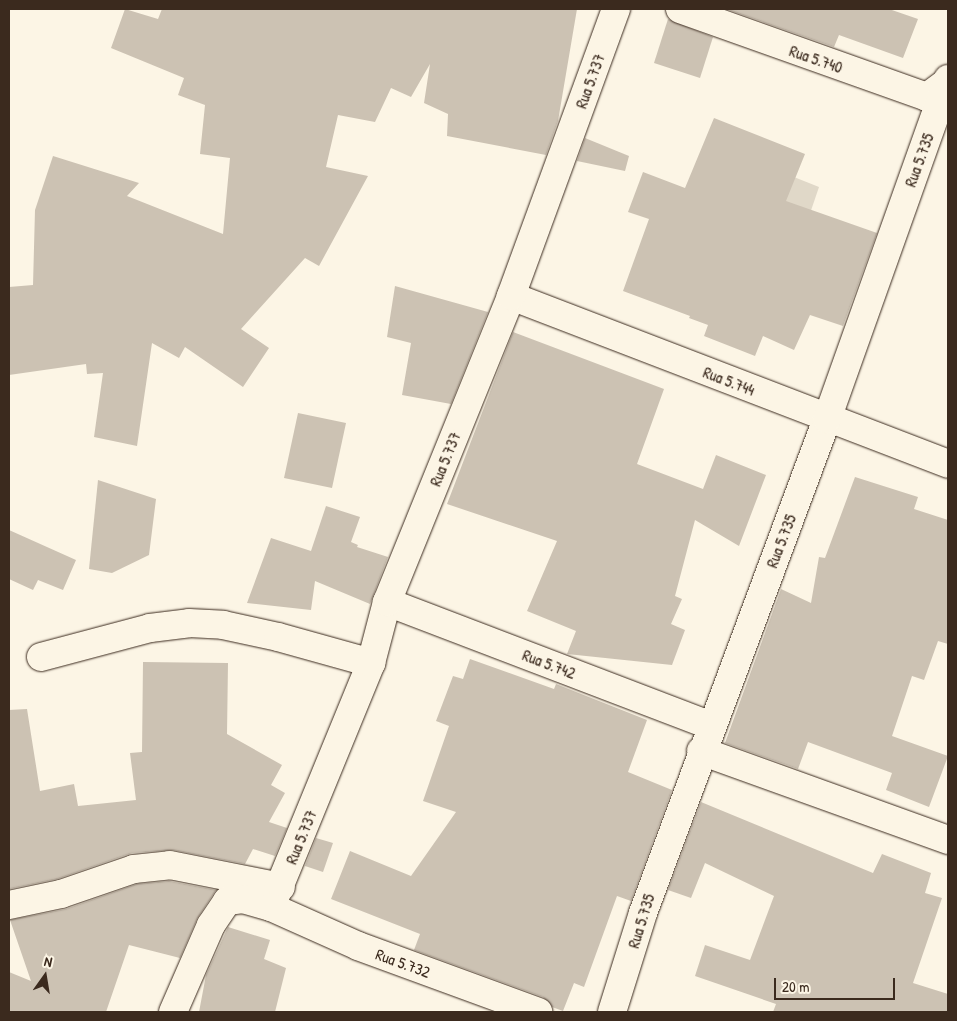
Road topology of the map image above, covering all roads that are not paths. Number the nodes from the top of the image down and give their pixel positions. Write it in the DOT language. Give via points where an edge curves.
graph roads {
  1 [pos="616,9"];
  2 [pos="680,9"];
  3 [pos="948,80"];
  4 [pos="512,296"];
  5 [pos="827,419"];
  6 [pos="948,464"];
  7 [pos="387,602"];
  8 [pos="41,657"];
  9 [pos="371,663"];
  10 [pos="706,738"];
  11 [pos="948,840"];
  12 [pos="276,897"];
  13 [pos="9,905"];
  14 [pos="621,1010"];
  15 [pos="173,1012"];
  16 [pos="538,1012"];
  1 -- 4 [label="street, Rua 5.737"];
  2 -- 3 [label="street, Rua 5.740" via="927,97"];
  3 -- 5 [label="street, Rua 5.735"];
  4 -- 5 [label="street, Rua 5.744"];
  4 -- 7 [label="street, Rua 5.737"];
  5 -- 6 [label="street, Rua 5.744"];
  5 -- 10 [label="street, Rua 5.735"];
  7 -- 9 [label="street, Rua 5.737"];
  7 -- 10 [label="street, Rua 5.742"];
  8 -- 9 [label="street" via="150,628 189,623 241,629"];
  9 -- 12 [label="street, Rua 5.737"];
  10 -- 11 [label="street, Rua 5.742"];
  10 -- 14 [label="street, Rua 5.735" via="642,913"];
  12 -- 13 [label="street" via="170,865 134,869 61,894"];
  12 -- 15 [label="street" via="227,901 211,925"];
  12 -- 16 [label="street, Rua 5.732" via="358,946"];
}
